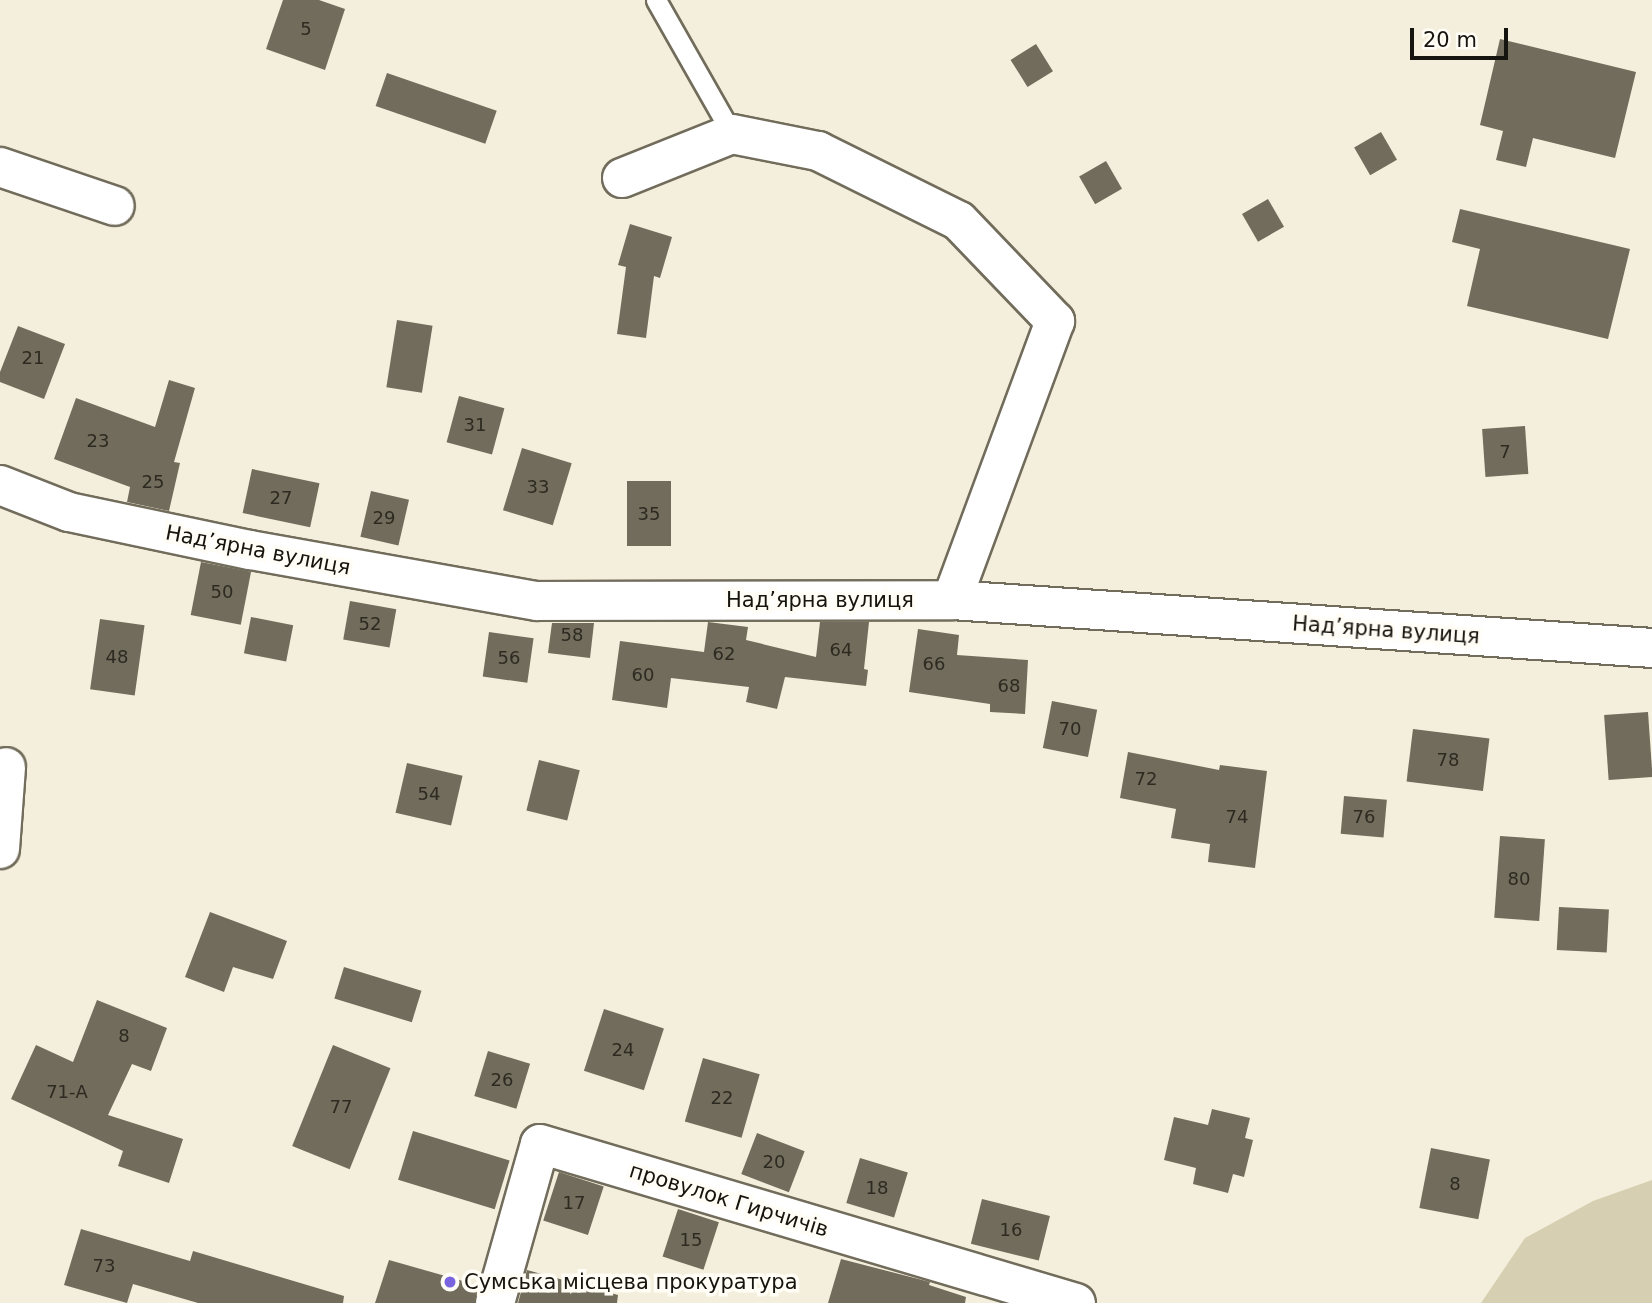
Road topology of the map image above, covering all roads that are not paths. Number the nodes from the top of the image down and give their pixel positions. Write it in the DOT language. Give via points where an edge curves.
graph roads {
  1 [pos="656,0"];
  2 [pos="732,134"];
  3 [pos="0,167"];
  4 [pos="622,177"];
  5 [pos="115,206"];
  6 [pos="0,485"];
  7 [pos="952,600"];
  8 [pos="1652,648"];
  9 [pos="6,767"];
  10 [pos="0,849"];
  11 [pos="495,1303"];
  12 [pos="1076,1303"];
  1 -- 2 [label="lane"];
  2 -- 4 [label="street"];
  2 -- 7 [label="street" via="818,151 959,221 1055,321"];
  3 -- 5 [label="street"];
  6 -- 7 [label="street, Надʼярна вулиця" via="82,514 250,550 537,601"];
  7 -- 8 [label="street, Надʼярна вулиця"];
  9 -- 10 [label="street"];
  11 -- 12 [label="street, провулок Гирчичів" via="540,1144"];
}
